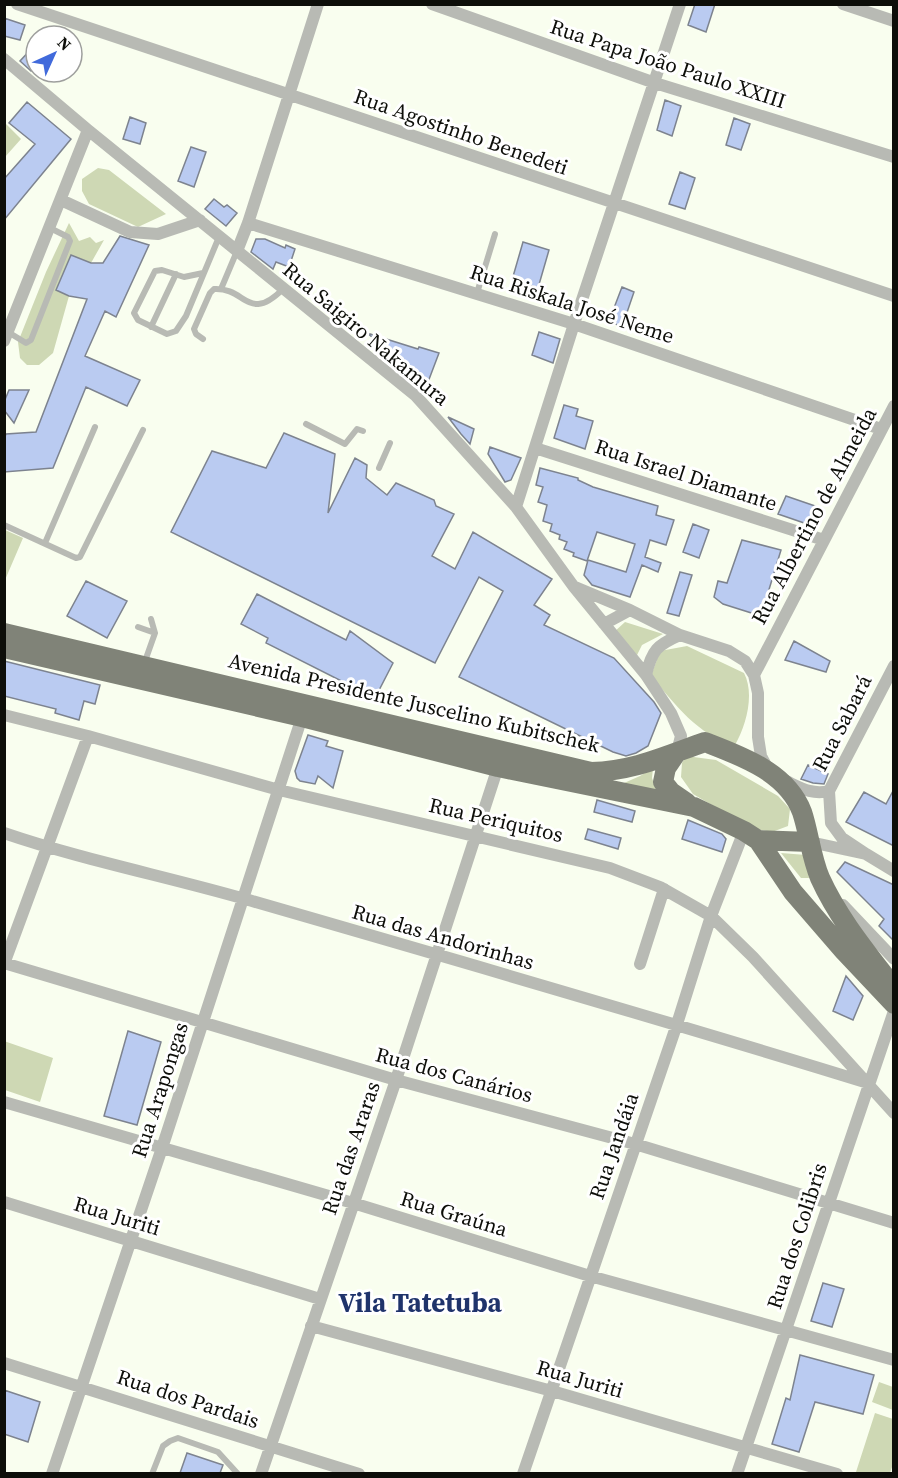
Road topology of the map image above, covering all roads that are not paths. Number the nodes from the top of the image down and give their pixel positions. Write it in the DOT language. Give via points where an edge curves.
graph roads {
  1 [pos="16,4"];
  2 [pos="318,4"];
  3 [pos="432,4"];
  4 [pos="681,4"];
  5 [pos="843,4"];
  6 [pos="894,21"];
  7 [pos="4,59"];
  8 [pos="655,83"];
  9 [pos="288,95"];
  10 [pos="88,130"];
  11 [pos="894,156"];
  12 [pos="61,200"];
  13 [pos="614,204"];
  14 [pos="200,220"];
  15 [pos="248,223"];
  16 [pos="50,228"];
  17 [pos="495,234"];
  18 [pos="219,236"];
  19 [pos="237,251"];
  20 [pos="203,273"];
  21 [pos="176,274"];
  22 [pos="222,289"];
  23 [pos="283,289"];
  24 [pos="477,293"];
  25 [pos="894,296"];
  26 [pos="574,324"];
  27 [pos="151,327"];
  28 [pos="6,337"];
  29 [pos="203,339"];
  30 [pos="894,406"];
  31 [pos="306,424"];
  32 [pos="95,427"];
  33 [pos="881,429"];
  34 [pos="143,430"];
  35 [pos="363,431"];
  36 [pos="390,443"];
  37 [pos="535,448"];
  38 [pos="379,468"];
  39 [pos="516,507"];
  40 [pos="4,525"];
  41 [pos="824,540"];
  42 [pos="45,543"];
  43 [pos="574,587"];
  44 [pos="630,610"];
  45 [pos="151,619"];
  46 [pos="604,624"];
  47 [pos="138,627"];
  48 [pos="4,633"];
  49 [pos="155,633"];
  50 [pos="680,635"];
  51 [pos="769,644"];
  52 [pos="4,648"];
  53 [pos="745,661"];
  54 [pos="144,665"];
  55 [pos="894,666"];
  56 [pos="646,675"];
  57 [pos="754,675"];
  58 [pos="4,715"];
  59 [pos="302,717"];
  60 [pos="88,736"];
  61 [pos="677,752"];
  62 [pos="498,766"];
  63 [pos="771,775"];
  64 [pos="279,790"];
  65 [pos="829,791"];
  66 [pos="694,807"];
  67 [pos="4,833"];
  68 [pos="476,835"];
  69 [pos="751,836"];
  70 [pos="810,842"];
  71 [pos="48,848"];
  72 [pos="866,854"];
  73 [pos="894,871"];
  74 [pos="819,877"];
  75 [pos="664,889"];
  76 [pos="242,898"];
  77 [pos="711,916"];
  78 [pos="437,956"];
  79 [pos="894,959"];
  80 [pos="5,963"];
  81 [pos="640,964"];
  82 [pos="894,988"];
  83 [pos="894,1004"];
  84 [pos="894,1011"];
  85 [pos="202,1023"];
  86 [pos="677,1024"];
  87 [pos="396,1080"];
  88 [pos="869,1084"];
  89 [pos="4,1102"];
  90 [pos="894,1113"];
  91 [pos="635,1144"];
  92 [pos="162,1148"];
  93 [pos="4,1202"];
  94 [pos="353,1203"];
  95 [pos="828,1204"];
  96 [pos="894,1223"];
  97 [pos="131,1240"];
  98 [pos="590,1276"];
  99 [pos="320,1299"];
  100 [pos="311,1326"];
  101 [pos="786,1329"];
  102 [pos="894,1360"];
  103 [pos="4,1363"];
  104 [pos="82,1386"];
  105 [pos="552,1391"];
  106 [pos="269,1446"];
  107 [pos="745,1447"];
  108 [pos="52,1473"];
  109 [pos="152,1473"];
  110 [pos="238,1473"];
  111 [pos="261,1473"];
  112 [pos="359,1473"];
  113 [pos="523,1473"];
  114 [pos="737,1473"];
  115 [pos="837,1473"];
  1 -- 9 [label="street, Rua Agostinho Benedeti"];
  2 -- 9 [label="street"];
  3 -- 8 [label="street, Rua Papa João Paulo XXIII"];
  4 -- 8 [label="street"];
  5 -- 6 [label="street"];
  7 -- 10 [label="street, Rua Saigiro Nakamura"];
  8 -- 11 [label="street, Rua Papa João Paulo XXIII"];
  8 -- 13 [label="street"];
  9 -- 13 [label="street, Rua Agostinho Benedeti"];
  9 -- 15 [label="street"];
  10 -- 12 [label="street"];
  10 -- 14 [label="street, Rua Saigiro Nakamura"];
  12 -- 14 [label="street" via="130,232 158,234"];
  12 -- 16 [label="street"];
  13 -- 25 [label="street, Rua Agostinho Benedeti"];
  13 -- 26 [label="street"];
  14 -- 18 [label="street, Rua Saigiro Nakamura"];
  15 -- 19 [label="street"];
  15 -- 24 [label="street, Rua Riskala José Neme"];
  16 -- 28 [label="street"];
  16 -- 28 [label="lane" via="70,241 31,340 26,343"];
  17 -- 24 [label="lane"];
  18 -- 19 [label="street, Rua Saigiro Nakamura"];
  18 -- 20 [label="lane"];
  19 -- 22 [label="lane"];
  19 -- 23 [label="street, Rua Saigiro Nakamura"];
  20 -- 21 [label="lane" via="184,277"];
  20 -- 27 [label="lane" via="176,331 167,334"];
  21 -- 27 [label="lane"];
  21 -- 27 [label="lane" via="155,271 139,301 134,313"];
  22 -- 23 [label="lane" via="254,305 267,302"];
  22 -- 29 [label="lane" via="210,293 194,329"];
  23 -- 39 [label="street, Rua Saigiro Nakamura" via="415,396"];
  24 -- 26 [label="street, Rua Riskala José Neme"];
  26 -- 33 [label="street, Rua Riskala José Neme"];
  26 -- 37 [label="street"];
  30 -- 33 [label="street, Rua Albertino de Almeida"];
  31 -- 35 [label="lane" via="345,444 357,429"];
  32 -- 42 [label="lane"];
  33 -- 41 [label="street, Rua Albertino de Almeida"];
  34 -- 42 [label="lane" via="80,557"];
  36 -- 38 [label="lane"];
  37 -- 39 [label="street"];
  37 -- 41 [label="street, Rua Israel Diamante"];
  39 -- 43 [label="street, Rua Saigiro Nakamura"];
  40 -- 42 [label="lane"];
  41 -- 51 [label="street, Rua Albertino de Almeida"];
  43 -- 44 [label="street"];
  43 -- 46 [label="street, Rua Saigiro Nakamura"];
  44 -- 46 [label="street"];
  44 -- 50 [label="street"];
  45 -- 49 [label="lane"];
  46 -- 56 [label="street, Rua Saigiro Nakamura"];
  47 -- 49 [label="lane"];
  48 -- 54 [label="main road, Avenida Presidente Juscelino Kubitschek"];
  49 -- 54 [label="lane"];
  50 -- 53 [label="street" via="729,651"];
  50 -- 56 [label="street" via="664,642 650,656"];
  51 -- 53 [label="street, Rua Albertino de Almeida"];
  51 -- 57 [label="street, Rua Albertino de Almeida"];
  52 -- 59 [label="main road, Avenida Presidente Juscelino Kubitschek"];
  53 -- 57 [label="street"];
  54 -- 61 [label="main road, Avenida Presidente Juscelino Kubitschek" via="591,772 637,767"];
  55 -- 65 [label="street, Rua Sabará"];
  56 -- 61 [label="street, Rua Saigiro Nakamura" via="671,712 681,736"];
  57 -- 63 [label="street" via="761,756"];
  58 -- 60 [label="street, Rua Periquitos"];
  59 -- 62 [label="main road, Avenida Presidente Juscelino Kubitschek"];
  59 -- 64 [label="street, Rua Arapongas"];
  60 -- 64 [label="street, Rua Periquitos"];
  60 -- 71 [label="street"];
  61 -- 63 [label="main road, Avenida Presidente Juscelino Kubitschek" via="705,742 742,756"];
  61 -- 66 [label="main road" via="666,768 663,782 670,792"];
  62 -- 66 [label="main road, Avenida Presidente Juscelino Kubitschek"];
  62 -- 68 [label="street, Rua das Araras"];
  63 -- 65 [label="street" via="810,792"];
  63 -- 70 [label="main road, Avenida Presidente Juscelino Kubitschek" via="793,793"];
  64 -- 68 [label="street, Rua Periquitos"];
  64 -- 76 [label="street, Rua Arapongas"];
  65 -- 72 [label="street, Rua Sabará" via="831,824 842,838"];
  66 -- 69 [label="main road, Avenida Presidente Juscelino Kubitschek"];
  67 -- 71 [label="street, Rua das Andorinhas"];
  68 -- 75 [label="street, Rua Periquitos" via="610,868"];
  68 -- 78 [label="street, Rua das Araras"];
  69 -- 70 [label="main road"];
  69 -- 77 [label="street, Rua Jandáia"];
  69 -- 83 [label="main road" via="793,892"];
  70 -- 72 [label="street"];
  70 -- 74 [label="main road, Avenida Presidente Juscelino Kubitschek"];
  71 -- 76 [label="street, Rua das Andorinhas"];
  71 -- 80 [label="street"];
  72 -- 73 [label="street, Rua Sabará"];
  74 -- 79 [label="street"];
  74 -- 82 [label="main road, Avenida Presidente Juscelino Kubitschek" via="843,919"];
  75 -- 77 [label="street, Rua Periquitos"];
  75 -- 81 [label="street"];
  76 -- 78 [label="street, Rua das Andorinhas"];
  76 -- 85 [label="street, Rua Arapongas"];
  77 -- 86 [label="street, Rua Jandáia"];
  77 -- 88 [label="street, Rua Periquitos"];
  78 -- 86 [label="street, Rua das Andorinhas"];
  78 -- 87 [label="street, Rua das Araras"];
  80 -- 85 [label="street, Rua dos Canários"];
  84 -- 88 [label="street, Rua dos Colibris"];
  85 -- 87 [label="street, Rua dos Canários"];
  85 -- 92 [label="street, Rua Arapongas"];
  86 -- 88 [label="street, Rua das Andorinhas"];
  86 -- 91 [label="street, Rua Jandáia"];
  87 -- 91 [label="street, Rua dos Canários"];
  87 -- 94 [label="street, Rua das Araras"];
  88 -- 90 [label="street, Rua Periquitos"];
  88 -- 95 [label="street, Rua dos Colibris"];
  89 -- 92 [label="street, Rua Graúna"];
  91 -- 95 [label="street, Rua dos Canários"];
  91 -- 98 [label="street, Rua Jandáia"];
  92 -- 94 [label="street, Rua Graúna"];
  92 -- 97 [label="street, Rua Arapongas"];
  93 -- 97 [label="street, Rua Juriti"];
  94 -- 98 [label="street, Rua Graúna"];
  94 -- 99 [label="street, Rua das Araras"];
  95 -- 96 [label="street, Rua dos Canários"];
  95 -- 101 [label="street, Rua dos Colibris"];
  97 -- 99 [label="street, Rua Juriti"];
  97 -- 104 [label="street, Rua Arapongas"];
  98 -- 101 [label="street, Rua Graúna"];
  98 -- 105 [label="street, Rua Jandáia"];
  99 -- 100 [label="street, Rua das Araras"];
  100 -- 105 [label="street, Rua Juriti"];
  100 -- 106 [label="street, Rua das Araras"];
  101 -- 102 [label="street, Rua Graúna"];
  101 -- 107 [label="street, Rua dos Colibris"];
  103 -- 104 [label="street, Rua dos Pardais"];
  104 -- 106 [label="street, Rua dos Pardais"];
  104 -- 108 [label="street, Rua Arapongas"];
  105 -- 107 [label="street, Rua Juriti"];
  105 -- 113 [label="street, Rua Jandáia"];
  106 -- 111 [label="street, Rua das Araras"];
  106 -- 112 [label="street, Rua dos Pardais"];
  107 -- 114 [label="street, Rua dos Colibris"];
  107 -- 115 [label="street, Rua Juriti"];
  109 -- 110 [label="lane" via="163,1446 178,1438 218,1452"];
}
